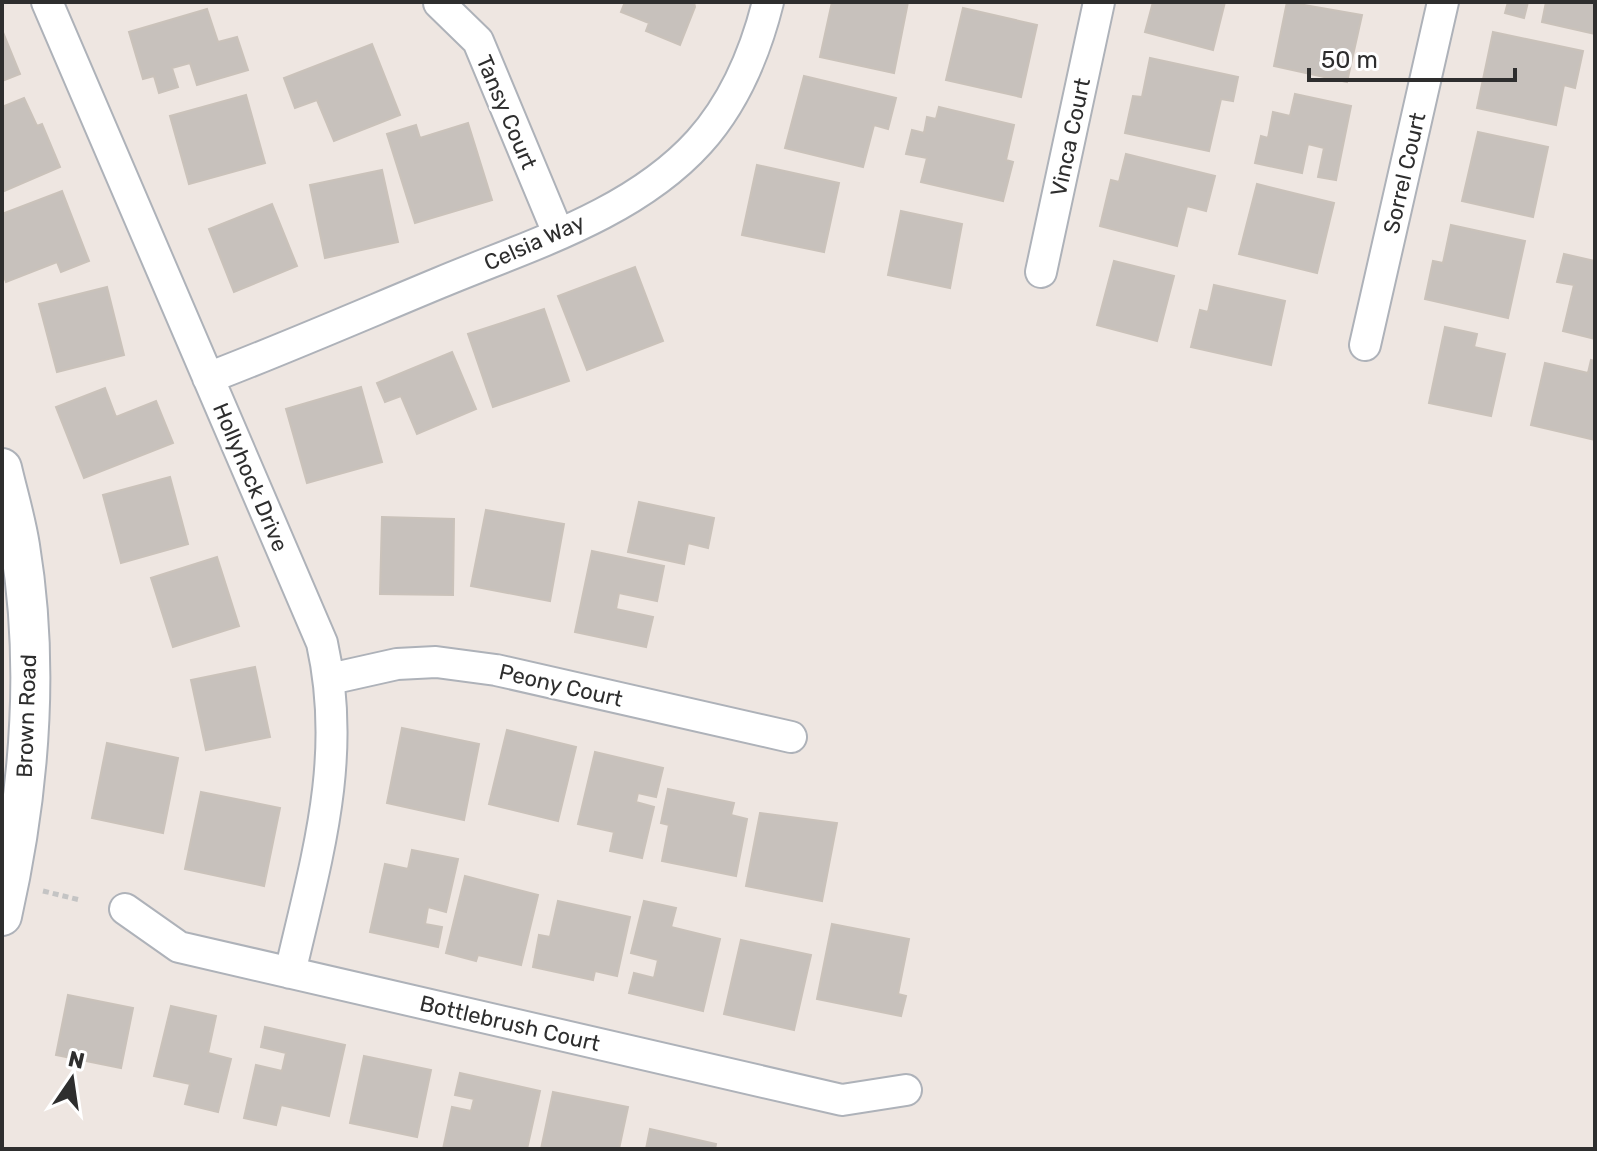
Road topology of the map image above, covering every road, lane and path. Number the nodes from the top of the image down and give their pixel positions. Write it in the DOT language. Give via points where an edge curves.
graph roads {
  1 [pos="47,2"];
  2 [pos="768,2"];
  3 [pos="1099,2"];
  4 [pos="1443,2"];
  5 [pos="439,3"];
  6 [pos="558,233"];
  7 [pos="1041,272"];
  8 [pos="1365,345"];
  9 [pos="208,378"];
  10 [pos="2,468"];
  11 [pos="330,679"];
  12 [pos="791,737"];
  13 [pos="43,891"];
  14 [pos="80,900"];
  15 [pos="125,909"];
  16 [pos="2,916"];
  17 [pos="290,973"];
  18 [pos="906,1090"];
  1 -- 9 [label="street, Hollyhock Drive"];
  2 -- 6 [label="street, Celsia Way" via="752,57 725,111 697,144 644,190"];
  3 -- 7 [label="street, Vinca Court"];
  4 -- 8 [label="street, Sorrel Court"];
  5 -- 6 [label="street, Tansy Court" via="478,41"];
  6 -- 9 [label="street, Celsia Way"];
  9 -- 11 [label="street, Hollyhock Drive" via="322,643"];
  10 -- 16 [label="street, Brown Road" via="20,546 31,681 22,818"];
  11 -- 12 [label="street, Peony Court" via="397,664 436,662 496,670"];
  11 -- 17 [label="street, Hollyhock Drive" via="332,780"];
  13 -- 14 [label="path"];
  15 -- 17 [label="street, Bottlebrush Court" via="179,947"];
  17 -- 18 [label="street, Bottlebrush Court" via="842,1100"];
}
